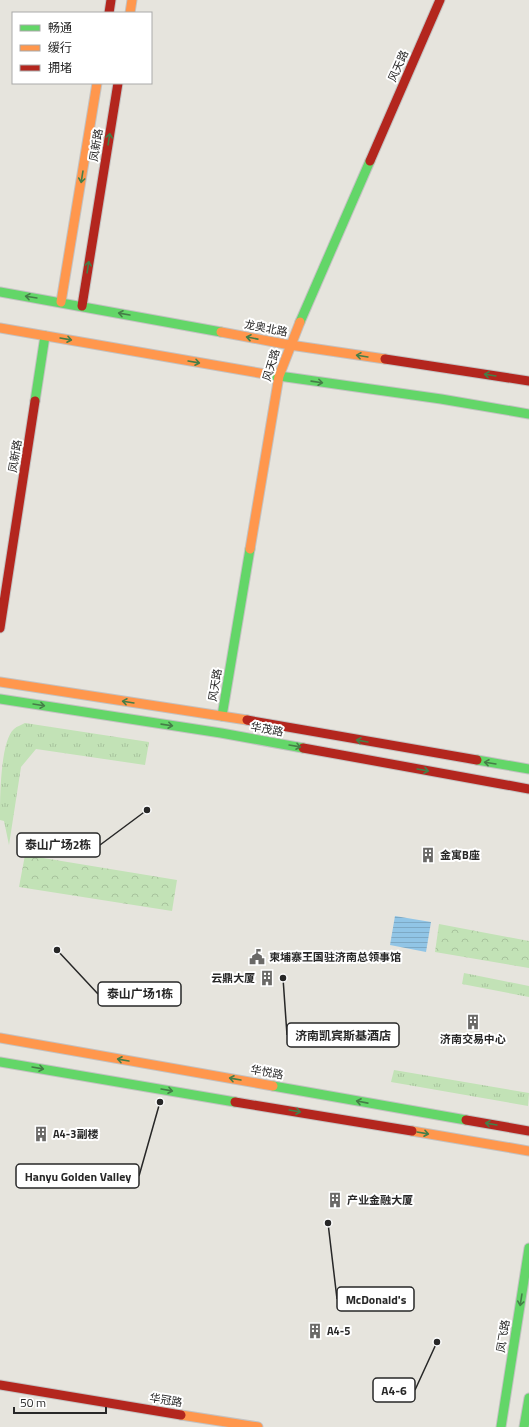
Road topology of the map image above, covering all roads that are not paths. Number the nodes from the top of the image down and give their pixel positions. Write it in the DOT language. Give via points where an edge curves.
graph roads {
  1 [pos="111,0"];
  2 [pos="132,0"];
  3 [pos="440,0"];
  4 [pos="109,12"];
  5 [pos="130,12"];
  6 [pos="97,84"];
  7 [pos="118,84"];
  8 [pos="0,292"];
  9 [pos="62,302"];
  10 [pos="82,306"];
  11 [pos="0,328"];
  12 [pos="45,336"];
  13 [pos="290,345"];
  14 [pos="279,376"];
  15 [pos="529,381"];
  16 [pos="529,414"];
  17 [pos="0,628"];
  18 [pos="0,682"];
  19 [pos="0,699"];
  20 [pos="222,716"];
  21 [pos="529,769"];
  22 [pos="529,789"];
  23 [pos="0,1038"];
  24 [pos="0,1062"];
  25 [pos="529,1130"];
  26 [pos="529,1151"];
  27 [pos="529,1248"];
  28 [pos="0,1385"];
  29 [pos="529,1398"];
  30 [pos="258,1427"];
  31 [pos="501,1427"];
  32 [pos="524,1427"];
  1 -- 4 [label="street"];
  2 -- 5 [label="street"];
  3 -- 13 [label="street, 风天路"];
  6 -- 9 [label="street, one-way"];
  10 -- 7 [label="street, 凤新路, one-way"];
  9 -- 8 [label="street, 龙奥北路, one-way"];
  9 -- 10 [label="street, 龙奥北路"];
  13 -- 10 [label="street, 龙奥北路, one-way"];
  11 -- 12 [label="street"];
  12 -- 14 [label="street, one-way"];
  12 -- 17 [label="street, 凤新路"];
  13 -- 14 [label="street, 风天路"];
  15 -- 13 [label="street, 龙奥北路, one-way"];
  14 -- 16 [label="street, one-way"];
  14 -- 20 [label="street, 风天路"];
  20 -- 18 [label="street, 华茂路, one-way"];
  19 -- 22 [label="street, 华茂路, one-way" via="221,733"];
  21 -- 20 [label="street, 华茂路, one-way"];
  25 -- 23 [label="street, 华悦路, one-way"];
  24 -- 26 [label="street, one-way"];
  27 -- 31 [label="street, 凤飞路, one-way"];
  28 -- 30 [label="street, 华冠路"];
  29 -- 32 [label="street"];
}
